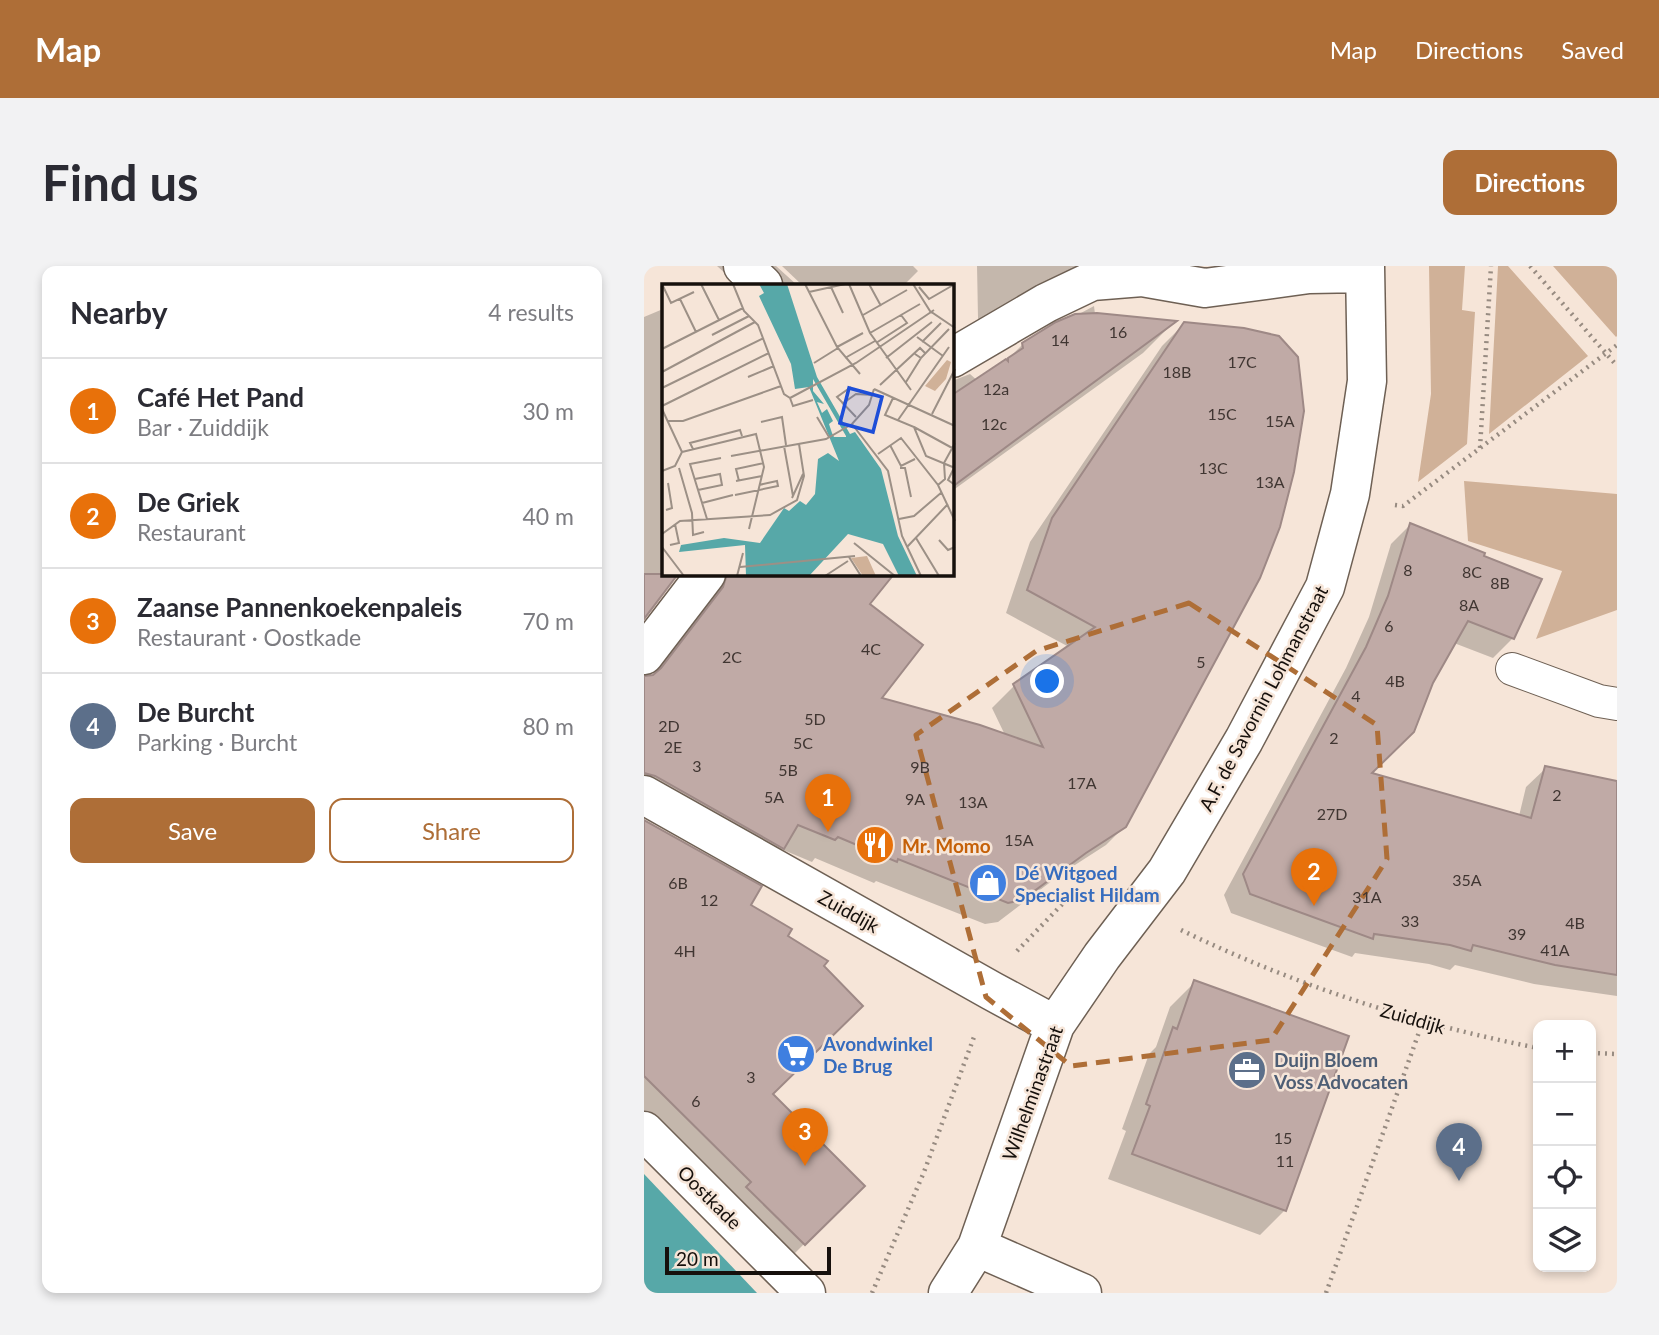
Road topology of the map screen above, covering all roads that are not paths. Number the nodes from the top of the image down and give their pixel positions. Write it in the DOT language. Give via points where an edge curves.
graph roads {
  1 [pos="743,266"];
  2 [pos="1365,270"];
  3 [pos="761,284"];
  4 [pos="954,357"];
  5 [pos="704,576"];
  6 [pos="644,655"];
  7 [pos="1512,669"];
  8 [pos="1617,704"];
  9 [pos="644,795"];
  10 [pos="1141,907"];
  11 [pos="1055,1025"];
  12 [pos="644,1131"];
  13 [pos="977,1247"];
  14 [pos="806,1293"];
  15 [pos="948,1293"];
  16 [pos="1082,1293"];
  1 -- 3 [label="street"];
  2 -- 4 [label="street" via="1205,288 1142,277 1092,281"];
  2 -- 10 [label="street, A.F. de Savornin Lohmanstraat" via="1367,381 1350,494 1325,587 1244,740"];
  5 -- 6 [label="street"];
  7 -- 8 [label="lane"];
  9 -- 11 [label="street, Zuiddijk"];
  10 -- 11 [label="street, Wilhelminastraat"];
  11 -- 13 [label="street, Wilhelminastraat"];
  12 -- 14 [label="street, Oostkade"];
  13 -- 15 [label="street, Wilhelminastraat"];
  13 -- 16 [label="street"];
}
